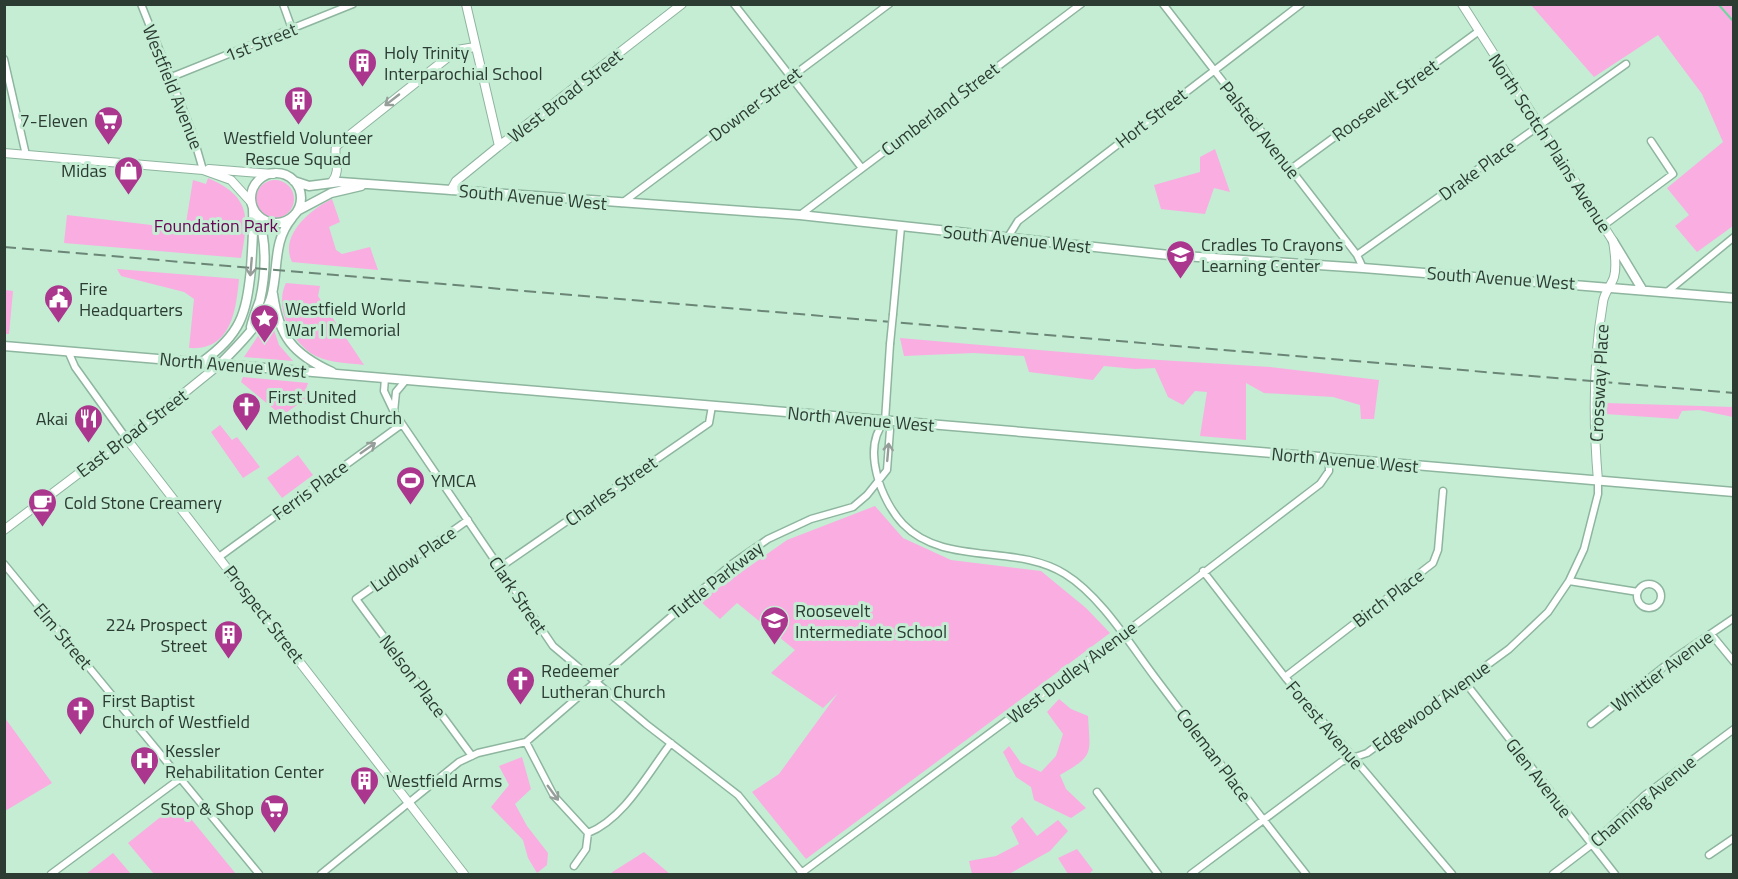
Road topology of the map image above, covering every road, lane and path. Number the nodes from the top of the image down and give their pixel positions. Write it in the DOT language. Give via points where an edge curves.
graph roads {
  1 [pos="141,4"];
  2 [pos="283,4"];
  3 [pos="353,4"];
  4 [pos="466,4"];
  5 [pos="682,4"];
  6 [pos="734,4"];
  7 [pos="889,4"];
  8 [pos="1081,4"];
  9 [pos="1163,4"];
  10 [pos="1301,4"];
  11 [pos="1462,4"];
  12 [pos="292,29"];
  13 [pos="1479,31"];
  14 [pos="476,47"];
  15 [pos="4,59"];
  16 [pos="1626,64"];
  17 [pos="1214,69"];
  18 [pos="790,77"];
  19 [pos="169,78"];
  20 [pos="1540,125"];
  21 [pos="1650,141"];
  22 [pos="499,146"];
  23 [pos="4,153"];
  24 [pos="26,155"];
  25 [pos="861,167"];
  26 [pos="1291,169"];
  27 [pos="203,170"];
  28 [pos="273,174"];
  29 [pos="294,181"];
  30 [pos="332,182"];
  31 [pos="368,185"];
  32 [pos="451,190"];
  33 [pos="622,204"];
  34 [pos="254,209"];
  35 [pos="299,210"];
  36 [pos="800,215"];
  37 [pos="292,218"];
  38 [pos="1604,226"];
  39 [pos="901,227"];
  40 [pos="1008,237"];
  41 [pos="1734,237"];
  42 [pos="1613,241"];
  43 [pos="1357,255"];
  44 [pos="1363,268"];
  45 [pos="1609,287"];
  46 [pos="1642,289"];
  47 [pos="273,291"];
  48 [pos="1667,292"];
  49 [pos="1734,298"];
  50 [pos="251,327"];
  51 [pos="4,346"];
  52 [pos="68,351"];
  53 [pos="202,362"];
  54 [pos="220,364"];
  55 [pos="338,374"];
  56 [pos="385,378"];
  57 [pos="406,380"];
  58 [pos="712,406"];
  59 [pos="393,412"];
  60 [pos="885,421"];
  61 [pos="402,424"];
  62 [pos="126,438"];
  63 [pos="1329,458"];
  64 [pos="1598,481"];
  65 [pos="878,482"];
  66 [pos="1443,491"];
  67 [pos="1734,492"];
  68 [pos="468,520"];
  69 [pos="4,530"];
  70 [pos="219,557"];
  71 [pos="4,564"];
  72 [pos="499,568"];
  73 [pos="1203,571"];
  74 [pos="1569,581"];
  75 [pos="1638,592"];
  76 [pos="358,597"];
  77 [pos="1734,618"];
  78 [pos="1711,634"];
  79 [pos="1122,635"];
  80 [pos="1734,662"];
  81 [pos="1285,677"];
  82 [pos="594,681"];
  83 [pos="1464,681"];
  84 [pos="1591,724"];
  85 [pos="1734,729"];
  86 [pos="526,742"];
  87 [pos="670,743"];
  88 [pos="472,756"];
  89 [pos="1351,758"];
  90 [pos="181,778"];
  91 [pos="1097,792"];
  92 [pos="409,804"];
  93 [pos="1263,821"];
  94 [pos="588,833"];
  95 [pos="1734,838"];
  96 [pos="1592,845"];
  97 [pos="1709,855"];
  98 [pos="574,866"];
  99 [pos="51,874"];
  100 [pos="259,874"];
  101 [pos="321,874"];
  102 [pos="465,874"];
  103 [pos="802,874"];
  104 [pos="1158,874"];
  105 [pos="1191,874"];
  106 [pos="1306,874"];
  107 [pos="1452,874"];
  108 [pos="1553,874"];
  109 [pos="1615,874"];
  1 -- 19 [label="street, Westfield Avenue"];
  2 -- 12 [label="street"];
  3 -- 12 [label="street, 1st Street"];
  4 -- 14 [label="street"];
  5 -- 22 [label="street, West Broad Street"];
  6 -- 18 [label="street"];
  7 -- 18 [label="street, Downer Street"];
  8 -- 25 [label="street, Cumberland Street"];
  9 -- 17 [label="street, Palsted Avenue"];
  10 -- 17 [label="street, Hort Street"];
  11 -- 13 [label="street, North Scotch Plains Avenue"];
  12 -- 19 [label="street, 1st Street"];
  13 -- 20 [label="street, North Scotch Plains Avenue"];
  13 -- 26 [label="street, Roosevelt Street"];
  14 -- 22 [label="street"];
  14 -- 30 [label="street, one-way" via="457,50 336,146 338,168"];
  15 -- 24 [label="street"];
  16 -- 20 [label="street, Drake Place"];
  17 -- 26 [label="street, Palsted Avenue"];
  17 -- 40 [label="street, Hort Street" via="1018,220"];
  18 -- 25 [label="street"];
  18 -- 33 [label="street, Downer Street"];
  19 -- 27 [label="street, Westfield Avenue"];
  20 -- 38 [label="street, North Scotch Plains Avenue"];
  20 -- 43 [label="street, Drake Place"];
  21 -- 38 [label="street" via="1673,174"];
  22 -- 32 [label="street, West Broad Street"];
  23 -- 24 [label="street"];
  24 -- 27 [label="street"];
  25 -- 36 [label="street, Cumberland Street"];
  26 -- 43 [label="street, Palsted Avenue"];
  27 -- 28 [label="street"];
  27 -- 34 [label="street" via="231,180"];
  28 -- 29 [label="main road"];
  28 -- 34 [label="main road" via="257,182"];
  29 -- 30 [label="main road, South Avenue West" via="309,186"];
  29 -- 35 [label="main road" via="301,194"];
  30 -- 31 [label="main road, South Avenue West"];
  31 -- 32 [label="main road, South Avenue West"];
  31 -- 35 [label="main road, South Avenue West" via="331,193"];
  32 -- 33 [label="main road, South Avenue West"];
  33 -- 36 [label="main road, South Avenue West"];
  34 -- 37 [label="main road" via="275,223"];
  34 -- 50 [label="main road, East Broad Street" via="264,233 264,250 259,301"];
  34 -- 53 [label="main road, one-way" via="245,312 228,342"];
  35 -- 37 [label="main road"];
  36 -- 39 [label="main road, South Avenue West"];
  37 -- 47 [label="main road, East Broad Street" via="279,238"];
  38 -- 42 [label="street, North Scotch Plains Avenue"];
  39 -- 40 [label="main road, South Avenue West"];
  39 -- 60 [label="street, Tuttle Parkway, bridge"];
  40 -- 44 [label="main road, South Avenue West" via="1169,255"];
  41 -- 48 [label="street"];
  42 -- 45 [label="street, North Scotch Plains Avenue" via="1616,263"];
  42 -- 46 [label="main road"];
  43 -- 44 [label="street, Palsted Avenue"];
  44 -- 45 [label="main road, South Avenue West"];
  45 -- 46 [label="main road, South Avenue West"];
  45 -- 64 [label="street, Crossway Place" via="1603,300 1594,425"];
  46 -- 48 [label="main road, South Avenue West"];
  47 -- 50 [label="main road, East Broad Street" via="260,321"];
  47 -- 55 [label="main road" via="278,320 294,349 305,359"];
  48 -- 49 [label="main road, South Avenue West"];
  50 -- 54 [label="main road, East Broad Street"];
  51 -- 52 [label="main road, North Avenue West"];
  52 -- 53 [label="main road, North Avenue West"];
  52 -- 62 [label="street, Prospect Street" via="75,367"];
  53 -- 54 [label="main road, North Avenue West"];
  54 -- 55 [label="main road, North Avenue West"];
  54 -- 62 [label="street, East Broad Street"];
  55 -- 56 [label="main road, North Avenue West"];
  56 -- 57 [label="main road, North Avenue West"];
  56 -- 59 [label="street, Clark Street" via="384,391"];
  57 -- 58 [label="main road, North Avenue West"];
  57 -- 59 [label="street" via="396,392"];
  58 -- 60 [label="main road, North Avenue West"];
  58 -- 72 [label="street, Charles Street" via="709,423"];
  59 -- 61 [label="street, Clark Street"];
  60 -- 63 [label="main road, North Avenue West"];
  60 -- 65 [label="street, Tuttle Parkway" via="878,429 874,470"];
  65 -- 60 [label="street, Tuttle Parkway, one-way" via="887,470 890,430"];
  61 -- 68 [label="street, Clark Street"];
  70 -- 61 [label="street, Ferris Place, one-way"];
  62 -- 69 [label="street, East Broad Street"];
  62 -- 70 [label="street, Prospect Street"];
  63 -- 64 [label="main road, North Avenue West"];
  63 -- 73 [label="street, West Dudley Avenue" via="1325,479"];
  64 -- 67 [label="main road, North Avenue West"];
  64 -- 74 [label="street, Edgewood Avenue" via="1591,525"];
  65 -- 79 [label="street, Tuttle Parkway" via="895,515 920,538 944,547 1039,562 1064,573 1083,588"];
  65 -- 82 [label="street, Tuttle Parkway" via="853,507 789,528 732,564"];
  66 -- 81 [label="street, Birch Place" via="1438,550 1433,563"];
  68 -- 72 [label="street, Clark Street"];
  68 -- 76 [label="street, Ludlow Place"];
  70 -- 92 [label="street, Prospect Street"];
  71 -- 90 [label="street, Elm Street"];
  72 -- 82 [label="street, Clark Street" via="553,646"];
  73 -- 79 [label="street, West Dudley Avenue"];
  73 -- 81 [label="street, Forest Avenue"];
  74 -- 75 [label="street"];
  74 -- 83 [label="street, Edgewood Avenue" via="1530,630"];
  76 -- 88 [label="street, Nelson Place"];
  77 -- 78 [label="street, Whittier Avenue"];
  78 -- 80 [label="street"];
  78 -- 84 [label="street, Whittier Avenue"];
  79 -- 93 [label="street, Coleman Place"];
  79 -- 103 [label="street, West Dudley Avenue"];
  81 -- 89 [label="street, Forest Avenue"];
  82 -- 86 [label="street, Tuttle Parkway"];
  82 -- 87 [label="street, Clark Street"];
  83 -- 89 [label="street, Edgewood Avenue" via="1367,753"];
  83 -- 96 [label="street, Glen Avenue"];
  85 -- 96 [label="street, Channing Avenue" via="1645,795"];
  86 -- 88 [label="street"];
  86 -- 94 [label="street, one-way" via="554,796"];
  87 -- 94 [label="street" via="627,802 598,829"];
  87 -- 103 [label="street, Clark Street" via="738,795"];
  88 -- 92 [label="street" via="459,762"];
  89 -- 93 [label="street, Edgewood Avenue"];
  89 -- 107 [label="street, Forest Avenue"];
  90 -- 99 [label="street"];
  90 -- 100 [label="street, Elm Street"];
  91 -- 104 [label="street"];
  92 -- 101 [label="street"];
  92 -- 102 [label="street, Prospect Street"];
  93 -- 105 [label="street, Edgewood Avenue"];
  93 -- 106 [label="street, Coleman Place"];
  94 -- 98 [label="street" via="586,849"];
  95 -- 97 [label="street"];
  96 -- 108 [label="street, Channing Avenue"];
  96 -- 109 [label="street, Glen Avenue"];
}
